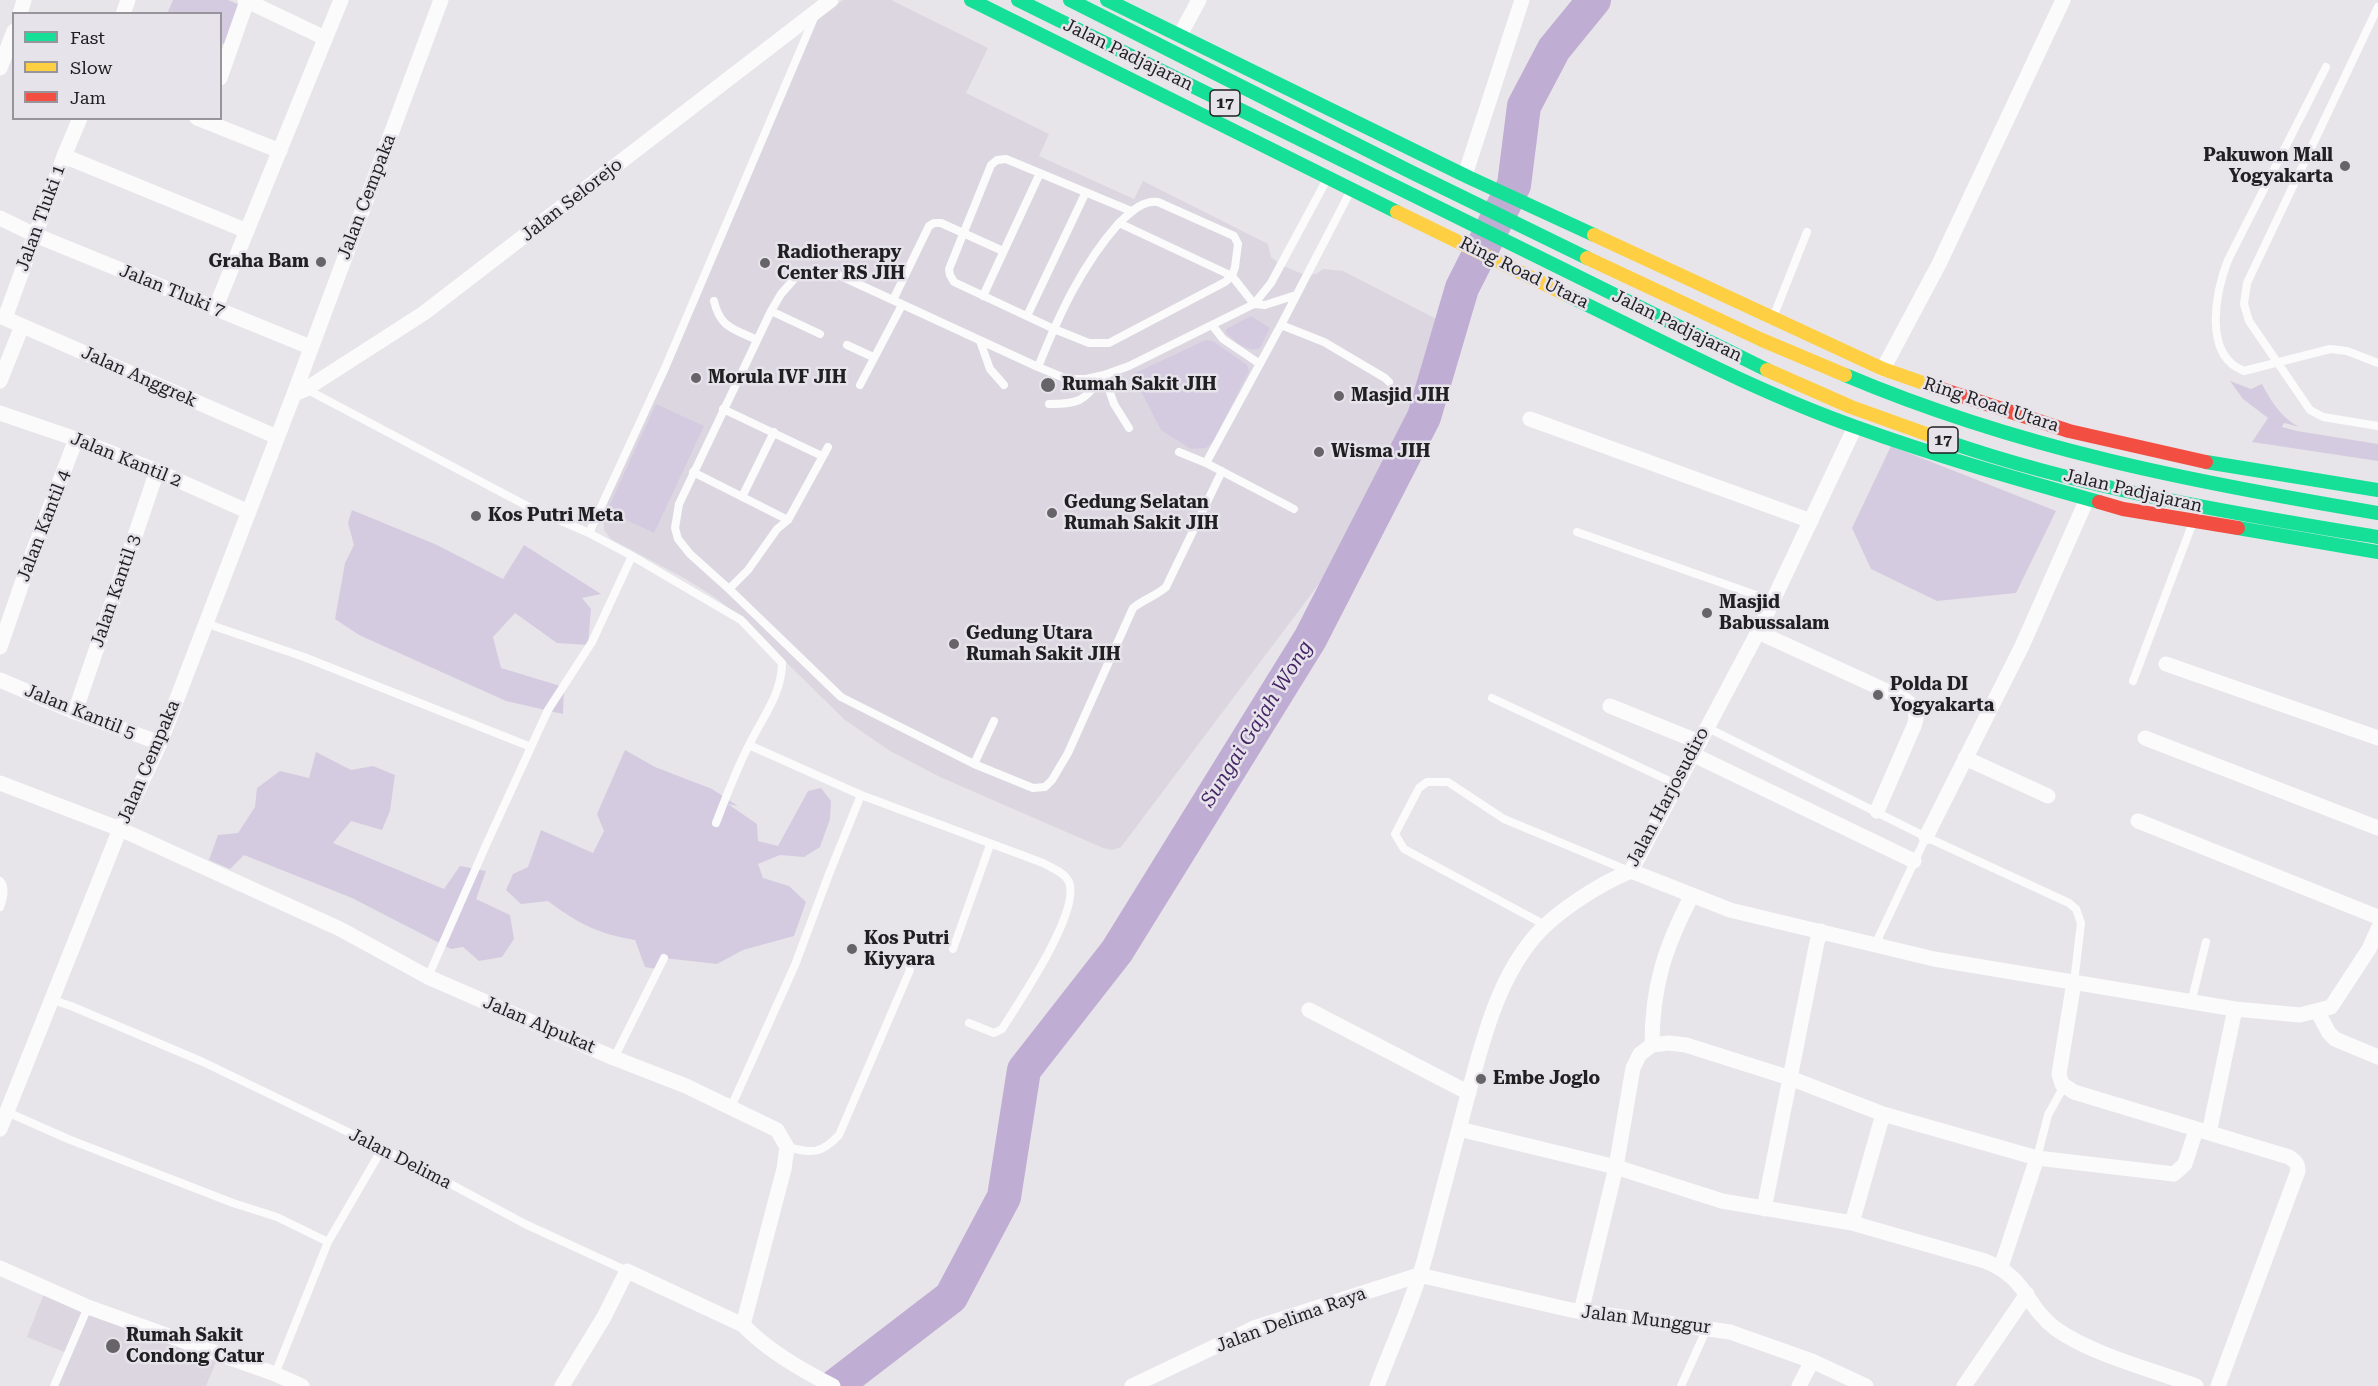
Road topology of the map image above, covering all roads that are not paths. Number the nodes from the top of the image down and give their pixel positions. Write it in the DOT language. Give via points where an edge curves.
graph roads {
  1 [pos="341,0"];
  2 [pos="441,0"];
  3 [pos="831,0"];
  4 [pos="971,0"];
  5 [pos="1018,0"];
  6 [pos="1070,0"];
  7 [pos="1107,0"];
  8 [pos="1199,0"];
  9 [pos="1522,0"];
  10 [pos="2063,0"];
  11 [pos="246,1"];
  12 [pos="2378,7"];
  13 [pos="817,11"];
  14 [pos="1180,35"];
  15 [pos="12,36"];
  16 [pos="325,38"];
  17 [pos="1171,51"];
  18 [pos="2326,67"];
  19 [pos="0,68"];
  20 [pos="222,72"];
  21 [pos="1164,73"];
  22 [pos="1154,92"];
  23 [pos="79,120"];
  24 [pos="203,120"];
  25 [pos="280,151"];
  26 [pos="64,156"];
  27 [pos="1040,173"];
  28 [pos="1467,176"];
  29 [pos="1327,178"];
  30 [pos="1351,189"];
  31 [pos="1085,194"];
  32 [pos="1436,208"];
  33 [pos="1131,211"];
  34 [pos="0,218"];
  35 [pos="1119,223"];
  36 [pos="1425,226"];
  37 [pos="247,231"];
  38 [pos="1808,232"];
  39 [pos="963,233"];
  40 [pos="34,235"];
  41 [pos="1003,250"];
  42 [pos="1232,276"];
  43 [pos="1296,295"];
  44 [pos="983,296"];
  45 [pos="893,300"];
  46 [pos="714,301"];
  47 [pos="902,304"];
  48 [pos="1254,304"];
  49 [pos="215,309"];
  50 [pos="771,311"];
  51 [pos="1027,316"];
  52 [pos="2,317"];
  53 [pos="1773,319"];
  54 [pos="1212,325"];
  55 [pos="1281,325"];
  56 [pos="22,326"];
  57 [pos="1054,329"];
  58 [pos="820,334"];
  59 [pos="757,340"];
  60 [pos="980,341"];
  61 [pos="847,345"];
  62 [pos="310,347"];
  63 [pos="873,357"];
  64 [pos="2378,363"];
  65 [pos="1260,364"];
  66 [pos="2277,364"];
  67 [pos="1038,367"];
  68 [pos="1883,369"];
  69 [pos="1104,375"];
  70 [pos="0,381"];
  71 [pos="1389,382"];
  72 [pos="860,385"];
  73 [pos="1004,385"];
  74 [pos="300,392"];
  75 [pos="1049,404"];
  76 [pos="723,409"];
  77 [pos="0,413"];
  78 [pos="1530,419"];
  79 [pos="2378,426"];
  80 [pos="1855,427"];
  81 [pos="1129,428"];
  82 [pos="774,432"];
  83 [pos="277,437"];
  84 [pos="76,439"];
  85 [pos="828,447"];
  86 [pos="1179,452"];
  87 [pos="822,456"];
  88 [pos="1206,463"];
  89 [pos="157,471"];
  90 [pos="1222,471"];
  91 [pos="693,472"];
  92 [pos="2095,483"];
  93 [pos="2378,490"];
  94 [pos="742,496"];
  95 [pos="2087,499"];
  96 [pos="1294,509"];
  97 [pos="249,512"];
  98 [pos="2378,513"];
  99 [pos="788,520"];
  100 [pos="1811,521"];
  101 [pos="2193,522"];
  102 [pos="1576,532"];
  103 [pos="589,533"];
  104 [pos="2378,537"];
  105 [pos="2378,552"];
  106 [pos="632,556"];
  107 [pos="729,589"];
  108 [pos="1773,601"];
  109 [pos="204,623"];
  110 [pos="1758,632"];
  111 [pos="0,646"];
  112 [pos="2166,664"];
  113 [pos="0,680"];
  114 [pos="2133,681"];
  115 [pos="1492,698"];
  116 [pos="1610,706"];
  117 [pos="75,712"];
  118 [pos="994,721"];
  119 [pos="1706,727"];
  120 [pos="2145,738"];
  121 [pos="2378,738"];
  122 [pos="160,743"];
  123 [pos="749,745"];
  124 [pos="531,747"];
  125 [pos="1695,748"];
  126 [pos="1965,758"];
  127 [pos="974,764"];
  128 [pos="0,783"];
  129 [pos="1676,784"];
  130 [pos="861,795"];
  131 [pos="2048,796"];
  132 [pos="1877,811"];
  133 [pos="2138,821"];
  134 [pos="716,823"];
  135 [pos="2378,828"];
  136 [pos="120,829"];
  137 [pos="1926,837"];
  138 [pos="990,845"];
  139 [pos="1914,861"];
  140 [pos="1631,871"];
  141 [pos="1,882"];
  142 [pos="1692,895"];
  143 [pos="0,906"];
  144 [pos="2378,917"];
  145 [pos="1545,925"];
  146 [pos="2378,929"];
  147 [pos="1821,931"];
  148 [pos="2206,942"];
  149 [pos="1875,945"];
  150 [pos="953,949"];
  151 [pos="2373,950"];
  152 [pos="664,958"];
  153 [pos="908,961"];
  154 [pos="428,977"];
  155 [pos="2074,982"];
  156 [pos="53,1000"];
  157 [pos="2191,1003"];
  158 [pos="2235,1009"];
  159 [pos="1309,1010"];
  160 [pos="2317,1011"];
  161 [pos="969,1023"];
  162 [pos="1652,1045"];
  163 [pos="2378,1057"];
  164 [pos="615,1058"];
  165 [pos="1790,1078"];
  166 [pos="2064,1086"];
  167 [pos="1469,1093"];
  168 [pos="730,1107"];
  169 [pos="7,1112"];
  170 [pos="1883,1114"];
  171 [pos="0,1129"];
  172 [pos="1459,1129"];
  173 [pos="2202,1131"];
  174 [pos="786,1147"];
  175 [pos="381,1149"];
  176 [pos="2037,1158"];
  177 [pos="1616,1167"];
  178 [pos="1764,1209"];
  179 [pos="1852,1223"];
  180 [pos="328,1242"];
  181 [pos="2001,1267"];
  182 [pos="0,1268"];
  183 [pos="627,1271"];
  184 [pos="1419,1275"];
  185 [pos="2026,1294"];
  186 [pos="87,1307"];
  187 [pos="1581,1312"];
  188 [pos="743,1325"];
  189 [pos="1707,1328"];
  190 [pos="1812,1360"];
  191 [pos="275,1374"];
  192 [pos="2189,1385"];
  193 [pos="54,1386"];
  194 [pos="302,1386"];
  195 [pos="562,1386"];
  196 [pos="833,1386"];
  197 [pos="1132,1386"];
  198 [pos="1377,1386"];
  199 [pos="1681,1386"];
  200 [pos="1799,1386"];
  201 [pos="1866,1386"];
  202 [pos="1964,1386"];
  203 [pos="2217,1386"];
  1 -- 16 [label="street"];
  2 -- 62 [label="street, Jalan Cempaka"];
  3 -- 13 [label="street, Jalan Selorejo"];
  4 -- 22 [label="main road, Ring Road Utara"];
  5 -- 21 [label="main road, Jalan Padjajaran / 17"];
  6 -- 17 [label="main road, Jalan Padjajaran / 17"];
  7 -- 14 [label="main road, Ring Road Utara"];
  8 -- 14 [label="street"];
  9 -- 28 [label="street"];
  10 -- 68 [label="street" via="1939,264"];
  11 -- 16 [label="street"];
  11 -- 20 [label="street"];
  12 -- 66 [label="lane" via="2245,293 2249,321"];
  13 -- 74 [label="street, Jalan Selorejo" via="424,314"];
  13 -- 103 [label="lane" via="665,368"];
  14 -- 17 [label="main road"];
  14 -- 28 [label="main road, Ring Road Utara"];
  15 -- 19 [label="street"];
  16 -- 25 [label="street"];
  17 -- 98 [label="main road, Jalan Padjajaran / 17" via="1536,233 1794,356 1881,390 2000,432 2127,466 2196,482"];
  18 -- 66 [label="lane" via="2228,260 2218,288 2216,323 2230,363 2244,371"];
  21 -- 22 [label="main road"];
  21 -- 32 [label="main road, Jalan Padjajaran / 17"];
  22 -- 29 [label="main road, Ring Road Utara"];
  23 -- 26 [label="street, Jalan Tluki 1"];
  24 -- 25 [label="street"];
  25 -- 37 [label="street"];
  26 -- 37 [label="street"];
  26 -- 40 [label="street, Jalan Tluki 1"];
  27 -- 31 [label="lane"];
  27 -- 39 [label="lane" via="1006,159 997,160 991,165"];
  27 -- 41 [label="lane"];
  28 -- 53 [label="main road, Ring Road Utara"];
  29 -- 30 [label="main road, Ring Road Utara"];
  29 -- 48 [label="lane" via="1271,283"];
  30 -- 36 [label="main road, Ring Road Utara"];
  30 -- 43 [label="lane"];
  31 -- 33 [label="lane"];
  31 -- 51 [label="lane"];
  32 -- 36 [label="main road"];
  32 -- 92 [label="main road, Jalan Padjajaran / 17" via="1753,362 1889,421 1995,457"];
  33 -- 35 [label="lane"];
  33 -- 42 [label="lane" via="1150,201 1158,202 1234,236 1238,244"];
  34 -- 40 [label="street, Jalan Tluki 7"];
  35 -- 42 [label="lane"];
  35 -- 57 [label="lane" via="1082,271"];
  36 -- 80 [label="main road, Ring Road Utara" via="1759,387"];
  37 -- 49 [label="street"];
  38 -- 53 [label="lane"];
  39 -- 41 [label="lane"];
  39 -- 44 [label="lane" via="949,268 950,275 954,282"];
  39 -- 45 [label="lane" via="941,223 929,226"];
  40 -- 49 [label="street, Jalan Tluki 7"];
  40 -- 52 [label="street, Jalan Tluki 1"];
  41 -- 44 [label="lane"];
  42 -- 48 [label="lane"];
  42 -- 57 [label="lane" via="1109,343 1089,343"];
  43 -- 48 [label="lane" via="1265,305"];
  43 -- 55 [label="lane"];
  44 -- 51 [label="lane"];
  45 -- 47 [label="lane"];
  45 -- 50 [label="lane" via="832,272 814,271 795,278"];
  46 -- 59 [label="lane" via="717,315 726,326"];
  47 -- 60 [label="lane"];
  47 -- 63 [label="lane"];
  48 -- 54 [label="lane"];
  49 -- 62 [label="street, Jalan Tluki 7"];
  50 -- 58 [label="lane"];
  50 -- 59 [label="lane"];
  51 -- 57 [label="lane"];
  52 -- 56 [label="street, Jalan Anggrek"];
  53 -- 68 [label="main road, Ring Road Utara"];
  54 -- 65 [label="lane" via="1223,339"];
  54 -- 69 [label="lane"];
  55 -- 65 [label="lane"];
  55 -- 71 [label="lane" via="1324,342"];
  56 -- 70 [label="street"];
  56 -- 83 [label="street, Jalan Anggrek"];
  57 -- 67 [label="lane"];
  59 -- 76 [label="lane"];
  60 -- 67 [label="lane"];
  60 -- 73 [label="lane" via="990,369"];
  61 -- 63 [label="lane"];
  62 -- 74 [label="street, Jalan Cempaka"];
  63 -- 72 [label="lane"];
  64 -- 66 [label="lane" via="2330,349"];
  65 -- 88 [label="lane"];
  66 -- 79 [label="lane" via="2316,415"];
  67 -- 69 [label="lane" via="1066,379"];
  68 -- 93 [label="main road, Ring Road Utara" via="2080,433 2176,456"];
  69 -- 75 [label="lane" via="1084,399 1072,404"];
  69 -- 81 [label="lane" via="1114,404"];
  74 -- 83 [label="street, Jalan Cempaka"];
  74 -- 103 [label="lane"];
  76 -- 82 [label="lane"];
  76 -- 91 [label="lane"];
  77 -- 84 [label="street, Jalan Kantil 2"];
  78 -- 100 [label="street"];
  80 -- 95 [label="main road, Ring Road Utara"];
  80 -- 100 [label="street, Jalan Harjosudiro"];
  82 -- 87 [label="lane"];
  82 -- 94 [label="lane"];
  83 -- 97 [label="street, Jalan Cempaka"];
  84 -- 89 [label="street, Jalan Kantil 2"];
  84 -- 111 [label="street, Jalan Kantil 4"];
  85 -- 87 [label="lane"];
  86 -- 88 [label="lane"];
  87 -- 99 [label="lane"];
  88 -- 90 [label="lane"];
  89 -- 97 [label="street, Jalan Kantil 2"];
  89 -- 117 [label="street, Jalan Kantil 3"];
  90 -- 96 [label="lane"];
  90 -- 127 [label="lane" via="1166,587 1133,608 1052,780 1045,787 1033,788"];
  91 -- 94 [label="lane"];
  91 -- 107 [label="lane" via="679,504 675,528 678,539"];
  92 -- 95 [label="main road"];
  92 -- 104 [label="main road, Jalan Padjajaran / 17" via="2206,508"];
  94 -- 99 [label="lane"];
  95 -- 101 [label="main road, Ring Road Utara"];
  95 -- 126 [label="street" via="2022,646"];
  97 -- 109 [label="street, Jalan Cempaka"];
  99 -- 107 [label="lane"];
  100 -- 108 [label="street, Jalan Harjosudiro"];
  101 -- 105 [label="main road, Ring Road Utara"];
  101 -- 114 [label="lane"];
  102 -- 108 [label="lane"];
  103 -- 106 [label="lane"];
  106 -- 123 [label="lane" via="741,620 782,663 778,691"];
  106 -- 124 [label="lane" via="592,642 549,710"];
  107 -- 127 [label="lane" via="841,697"];
  108 -- 110 [label="street, Jalan Harjosudiro"];
  109 -- 122 [label="street, Jalan Cempaka"];
  109 -- 124 [label="lane" via="304,657"];
  110 -- 119 [label="street, Jalan Harjosudiro"];
  110 -- 132 [label="street" via="1904,699 1915,708 1914,726"];
  112 -- 121 [label="street"];
  113 -- 117 [label="street, Jalan Kantil 5"];
  115 -- 129 [label="lane"];
  116 -- 125 [label="street"];
  117 -- 122 [label="street, Jalan Kantil 5"];
  118 -- 127 [label="lane"];
  119 -- 125 [label="street, Jalan Harjosudiro"];
  119 -- 132 [label="lane"];
  120 -- 135 [label="street"];
  122 -- 136 [label="street, Jalan Cempaka"];
  123 -- 130 [label="lane"];
  123 -- 134 [label="lane"];
  124 -- 154 [label="lane"];
  125 -- 129 [label="street, Jalan Harjosudiro"];
  125 -- 139 [label="street"];
  126 -- 131 [label="street"];
  126 -- 137 [label="street"];
  128 -- 136 [label="street, Jalan Alpukat"];
  129 -- 140 [label="street, Jalan Harjosudiro"];
  130 -- 138 [label="lane"];
  130 -- 168 [label="lane" via="795,965"];
  132 -- 137 [label="lane"];
  133 -- 144 [label="street"];
  136 -- 154 [label="street, Jalan Alpukat" via="340,929"];
  136 -- 156 [label="street, Jalan Cempaka"];
  137 -- 139 [label="lane"];
  137 -- 155 [label="lane" via="2076,909 2081,923"];
  138 -- 150 [label="lane"];
  138 -- 161 [label="lane" via="1059,871 1069,882 1071,896 1045,959 1002,1029 994,1033"];
  139 -- 149 [label="lane"];
  140 -- 142 [label="street"];
  140 -- 145 [label="street, Jalan Harjosudiro" via="1563,910"];
  140 -- 145 [label="lane" via="1504,819 1448,782 1427,782 1419,788 1395,834 1404,849"];
  141 -- 143 [label="lane"];
  142 -- 147 [label="street" via="1730,910"];
  142 -- 162 [label="street" via="1659,969"];
  145 -- 167 [label="street, Jalan Harjosudiro" via="1530,941 1498,996"];
  146 -- 151 [label="street"];
  147 -- 149 [label="street"];
  147 -- 165 [label="street"];
  148 -- 157 [label="lane"];
  149 -- 155 [label="street"];
  151 -- 160 [label="street" via="2331,1007"];
  152 -- 164 [label="lane"];
  153 -- 174 [label="lane" via="910,970 839,1135 813,1153"];
  154 -- 164 [label="street, Jalan Alpukat"];
  155 -- 157 [label="street"];
  155 -- 166 [label="street" via="2059,1074"];
  156 -- 169 [label="street, Jalan Cempaka"];
  156 -- 175 [label="lane, Jalan Delima" via="202,1062"];
  157 -- 158 [label="street"];
  158 -- 160 [label="street" via="2300,1015"];
  158 -- 173 [label="street"];
  159 -- 167 [label="street"];
  160 -- 163 [label="street" via="2335,1039"];
  162 -- 165 [label="street" via="1686,1045"];
  162 -- 177 [label="street" via="1633,1068"];
  164 -- 168 [label="street, Jalan Alpukat"];
  165 -- 170 [label="street"];
  165 -- 178 [label="street"];
  166 -- 173 [label="street" via="2097,1100"];
  166 -- 176 [label="lane" via="2048,1115"];
  167 -- 172 [label="street, Jalan Harjosudiro"];
  168 -- 174 [label="street, Jalan Alpukat" via="777,1130"];
  169 -- 171 [label="street, Jalan Cempaka"];
  169 -- 180 [label="lane" via="277,1218"];
  170 -- 176 [label="street"];
  170 -- 179 [label="street"];
  172 -- 177 [label="street"];
  172 -- 184 [label="street, Jalan Harjosudiro"];
  173 -- 176 [label="street" via="2185,1164 2174,1174"];
  173 -- 203 [label="street" via="2289,1157 2296,1162 2298,1171"];
  174 -- 188 [label="street" via="784,1169"];
  175 -- 180 [label="lane"];
  175 -- 183 [label="lane, Jalan Delima" via="525,1224"];
  176 -- 181 [label="street"];
  177 -- 178 [label="street" via="1722,1201"];
  177 -- 187 [label="street"];
  178 -- 179 [label="street"];
  179 -- 181 [label="street"];
  180 -- 191 [label="lane"];
  181 -- 185 [label="street"];
  182 -- 186 [label="street"];
  183 -- 188 [label="street, Jalan Delima"];
  183 -- 195 [label="street"];
  184 -- 187 [label="street, Jalan Munggur"];
  184 -- 197 [label="street, Jalan Delima Raya" via="1254,1329"];
  184 -- 198 [label="street, Jalan Harjosudiro"];
  185 -- 192 [label="street" via="2043,1316 2067,1336"];
  185 -- 202 [label="street"];
  186 -- 191 [label="street"];
  186 -- 193 [label="lane"];
  187 -- 189 [label="street, Jalan Munggur"];
  188 -- 196 [label="street" via="756,1339 806,1373"];
  189 -- 190 [label="street, Jalan Munggur"];
  189 -- 199 [label="lane"];
  190 -- 200 [label="street"];
  190 -- 201 [label="street, Jalan Munggur"];
  191 -- 194 [label="street"];
}
